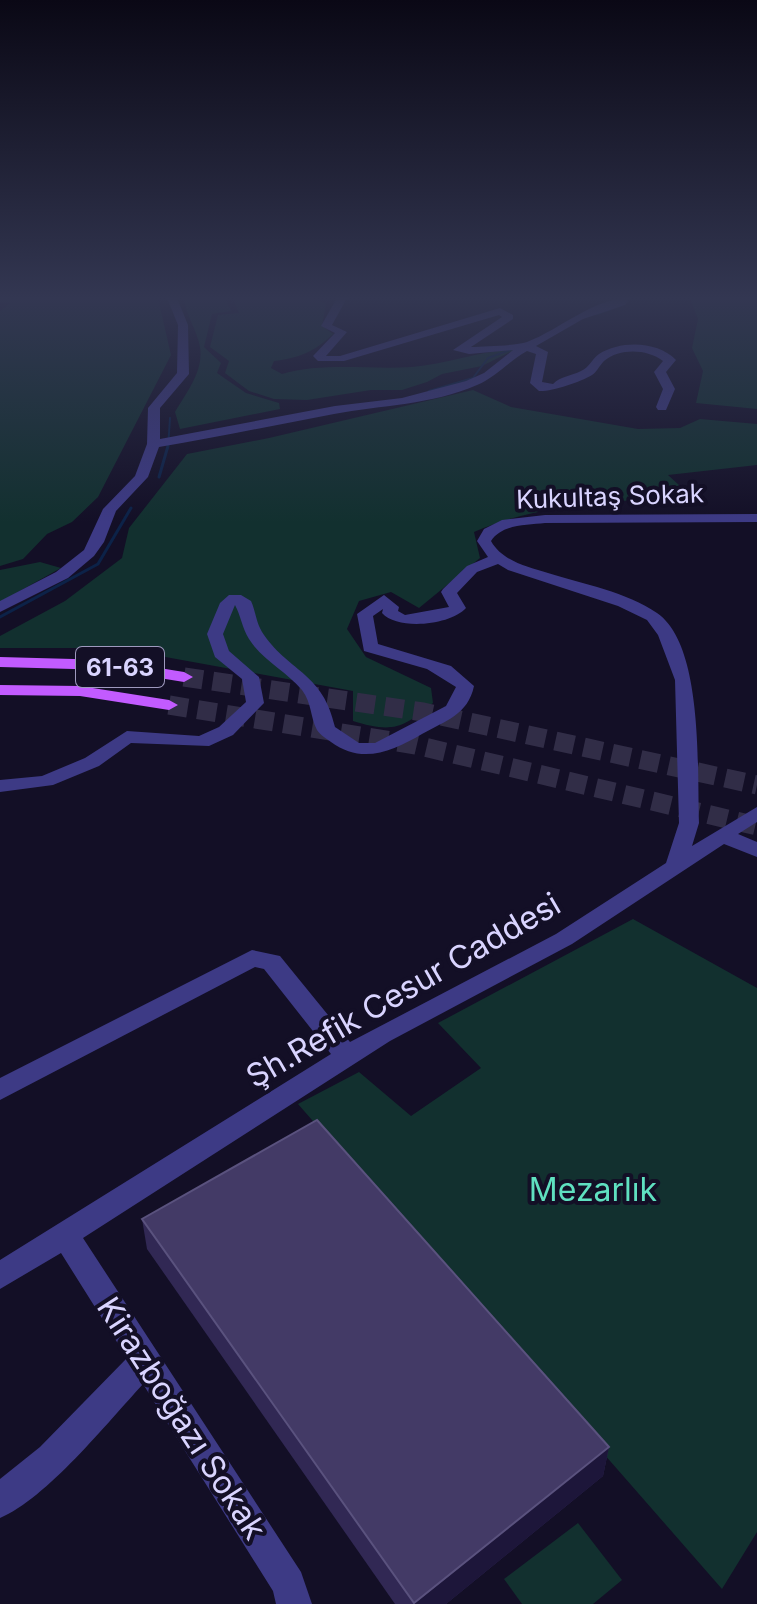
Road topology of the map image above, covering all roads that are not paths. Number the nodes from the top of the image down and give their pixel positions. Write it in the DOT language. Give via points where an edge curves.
graph roads {
  1 [pos="183,373"];
  2 [pos="490,373"];
  3 [pos="538,373"];
  4 [pos="588,373"];
  5 [pos="660,373"];
  6 [pos="662,407"];
  7 [pos="164,442"];
  8 [pos="757,518"];
  9 [pos="500,558"];
  10 [pos="62,575"];
  11 [pos="0,598"];
  12 [pos="0,607"];
  13 [pos="4,662"];
  14 [pos="184,677"];
  15 [pos="1,690"];
  16 [pos="169,705"];
  17 [pos="0,786"];
  18 [pos="757,813"];
  19 [pos="722,835"];
  20 [pos="757,850"];
  21 [pos="676,864"];
  22 [pos="347,1056"];
  23 [pos="0,1090"];
  24 [pos="65,1235"];
  25 [pos="1,1272"];
  26 [pos="145,1361"];
  27 [pos="0,1501"];
  28 [pos="294,1604"];
  1 -- 7 [label="street" via="154,408"];
  2 -- 7 [label="street" via="470,384 402,402"];
  3 -- 4 [label="street" via="536,383 543,388"];
  5 -- 6 [label="street" via="669,389"];
  7 -- 10 [label="street" via="104,518 97,542"];
  8 -- 9 [label="street, Kukultaş Sokak" via="507,523 489,532 484,541"];
  9 -- 17 [label="street" via="472,569 449,592 457,603 454,611 404,621 393,618 384,600 365,614 370,647 450,672 465,686 450,715 392,746 349,746 326,729 318,697 255,638 245,604 235,598 215,634 221,653 250,677 255,703 226,731 202,742 127,737 92,762 46,781"];
  9 -- 21 [label="street" via="546,579 624,603 653,617 666,634 684,680 689,823"];
  10 -- 11 [label="street"];
  10 -- 12 [label="street"];
  13 -- 14 [label="main road, 61-63" via="110,665"];
  15 -- 16 [label="main road, 61-63" via="80,691"];
  18 -- 19 [label="street, Şh.Refik Cesur Caddesi"];
  19 -- 20 [label="street"];
  19 -- 21 [label="street, Şh.Refik Cesur Caddesi"];
  21 -- 22 [label="street, Şh.Refik Cesur Caddesi" via="564,939"];
  22 -- 23 [label="street" via="272,962 252,958"];
  22 -- 24 [label="street, Şh.Refik Cesur Caddesi"];
  24 -- 25 [label="street, Şh.Refik Cesur Caddesi"];
  24 -- 26 [label="street, Kirazboğazı Sokak"];
  26 -- 27 [label="street" via="52,1458"];
  26 -- 28 [label="street, Kirazboğazı Sokak" via="289,1584"];
}
